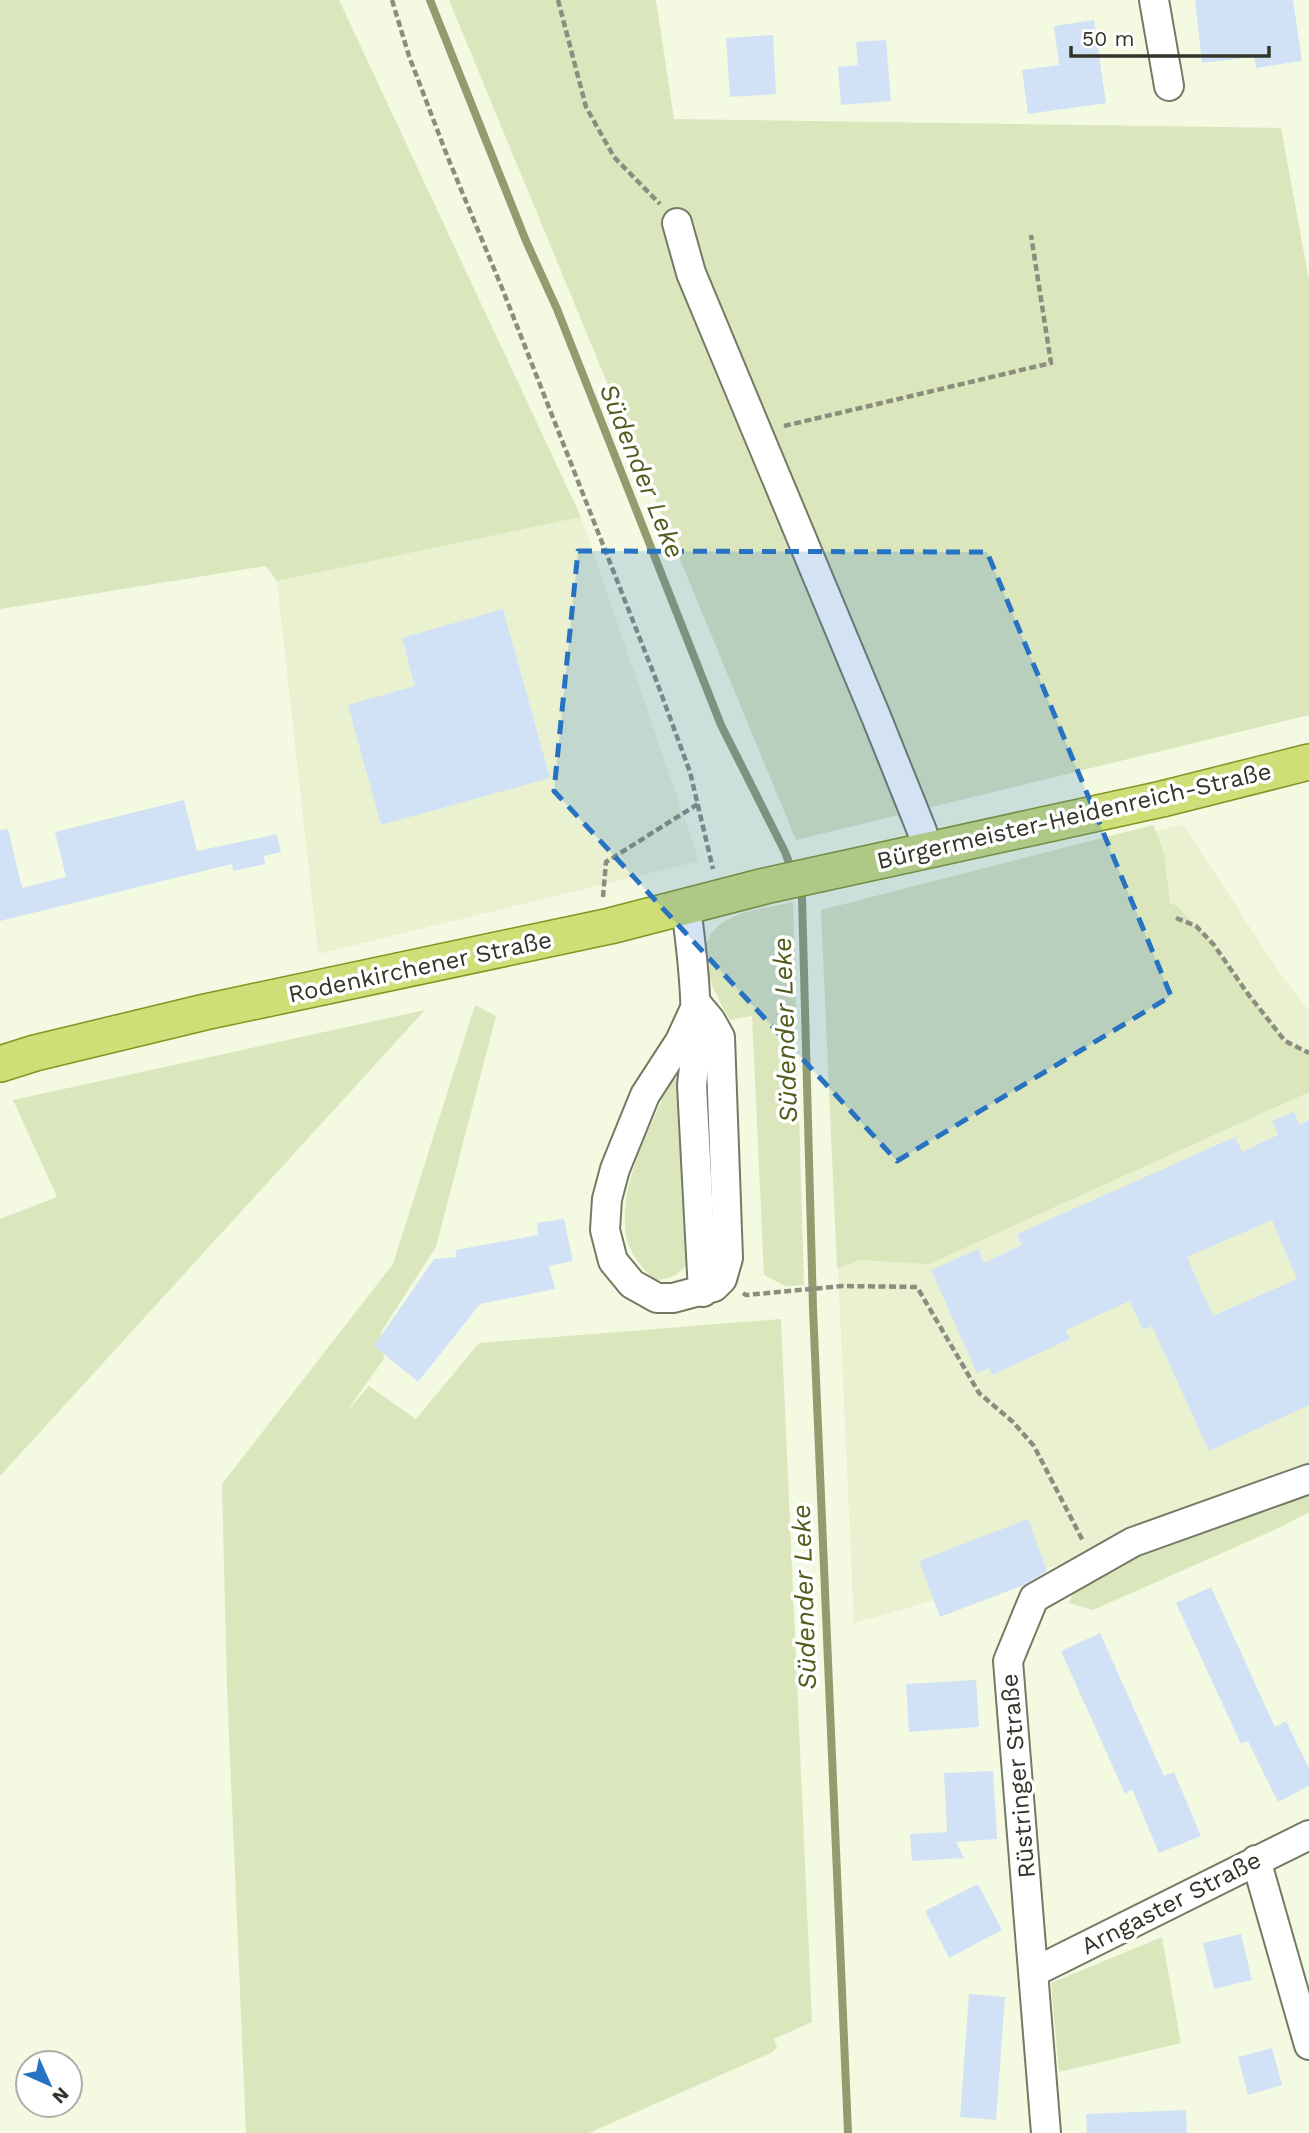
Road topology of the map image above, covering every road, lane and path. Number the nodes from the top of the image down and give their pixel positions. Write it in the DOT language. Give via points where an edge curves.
graph roads {
  1 [pos="392,0"];
  2 [pos="558,0"];
  3 [pos="1154,0"];
  4 [pos="1169,86"];
  5 [pos="677,223"];
  6 [pos="1031,234"];
  7 [pos="759,432"];
  8 [pos="1309,762"];
  9 [pos="698,804"];
  10 [pos="927,851"];
  11 [pos="839,869"];
  12 [pos="715,877"];
  13 [pos="603,901"];
  14 [pos="686,907"];
  15 [pos="1176,918"];
  16 [pos="696,1004"];
  17 [pos="1309,1054"];
  18 [pos="0,1064"];
  19 [pos="713,1285"];
  20 [pos="1309,1479"];
  21 [pos="1094,1564"];
  22 [pos="1309,1835"];
  23 [pos="1256,1860"];
  24 [pos="1034,1972"];
  25 [pos="1309,2045"];
  26 [pos="1046,2133"];
  1 -- 9 [label="path" via="448,158 655,677"];
  2 -- 5 [label="path" via="586,107 614,157"];
  3 -- 4 [label="street"];
  5 -- 7 [label="street" via="691,273"];
  6 -- 7 [label="path" via="1051,363"];
  7 -- 10 [label="street"];
  8 -- 10 [label="main road, Bürgermeister-Heidenreich-Straße"];
  9 -- 12 [label="path"];
  9 -- 13 [label="path" via="606,862"];
  10 -- 11 [label="main road, Bürgermeister-Heidenreich-Straße"];
  11 -- 14 [label="main road, Rodenkirchener Straße"];
  14 -- 16 [label="street"];
  14 -- 18 [label="main road, Rodenkirchener Straße" via="205,1012"];
  15 -- 17 [label="path" via="1196,926 1285,1041"];
  16 -- 19 [label="street" via="692,1085"];
  16 -- 19 [label="street" via="680,1041 645,1095 615,1169 605,1230 613,1261 632,1284 657,1298 673,1298"];
  19 -- 21 [label="path" via="746,1295 843,1286 917,1287 979,1393 1034,1446"];
  20 -- 21 [label="street, Rüstringer Straße" via="1133,1542"];
  21 -- 24 [label="street, Rüstringer Straße" via="1034,1598 1008,1661"];
  22 -- 23 [label="street, Arngaster Straße"];
  23 -- 24 [label="street, Arngaster Straße"];
  23 -- 25 [label="street"];
  24 -- 26 [label="street, Rüstringer Straße"];
}
